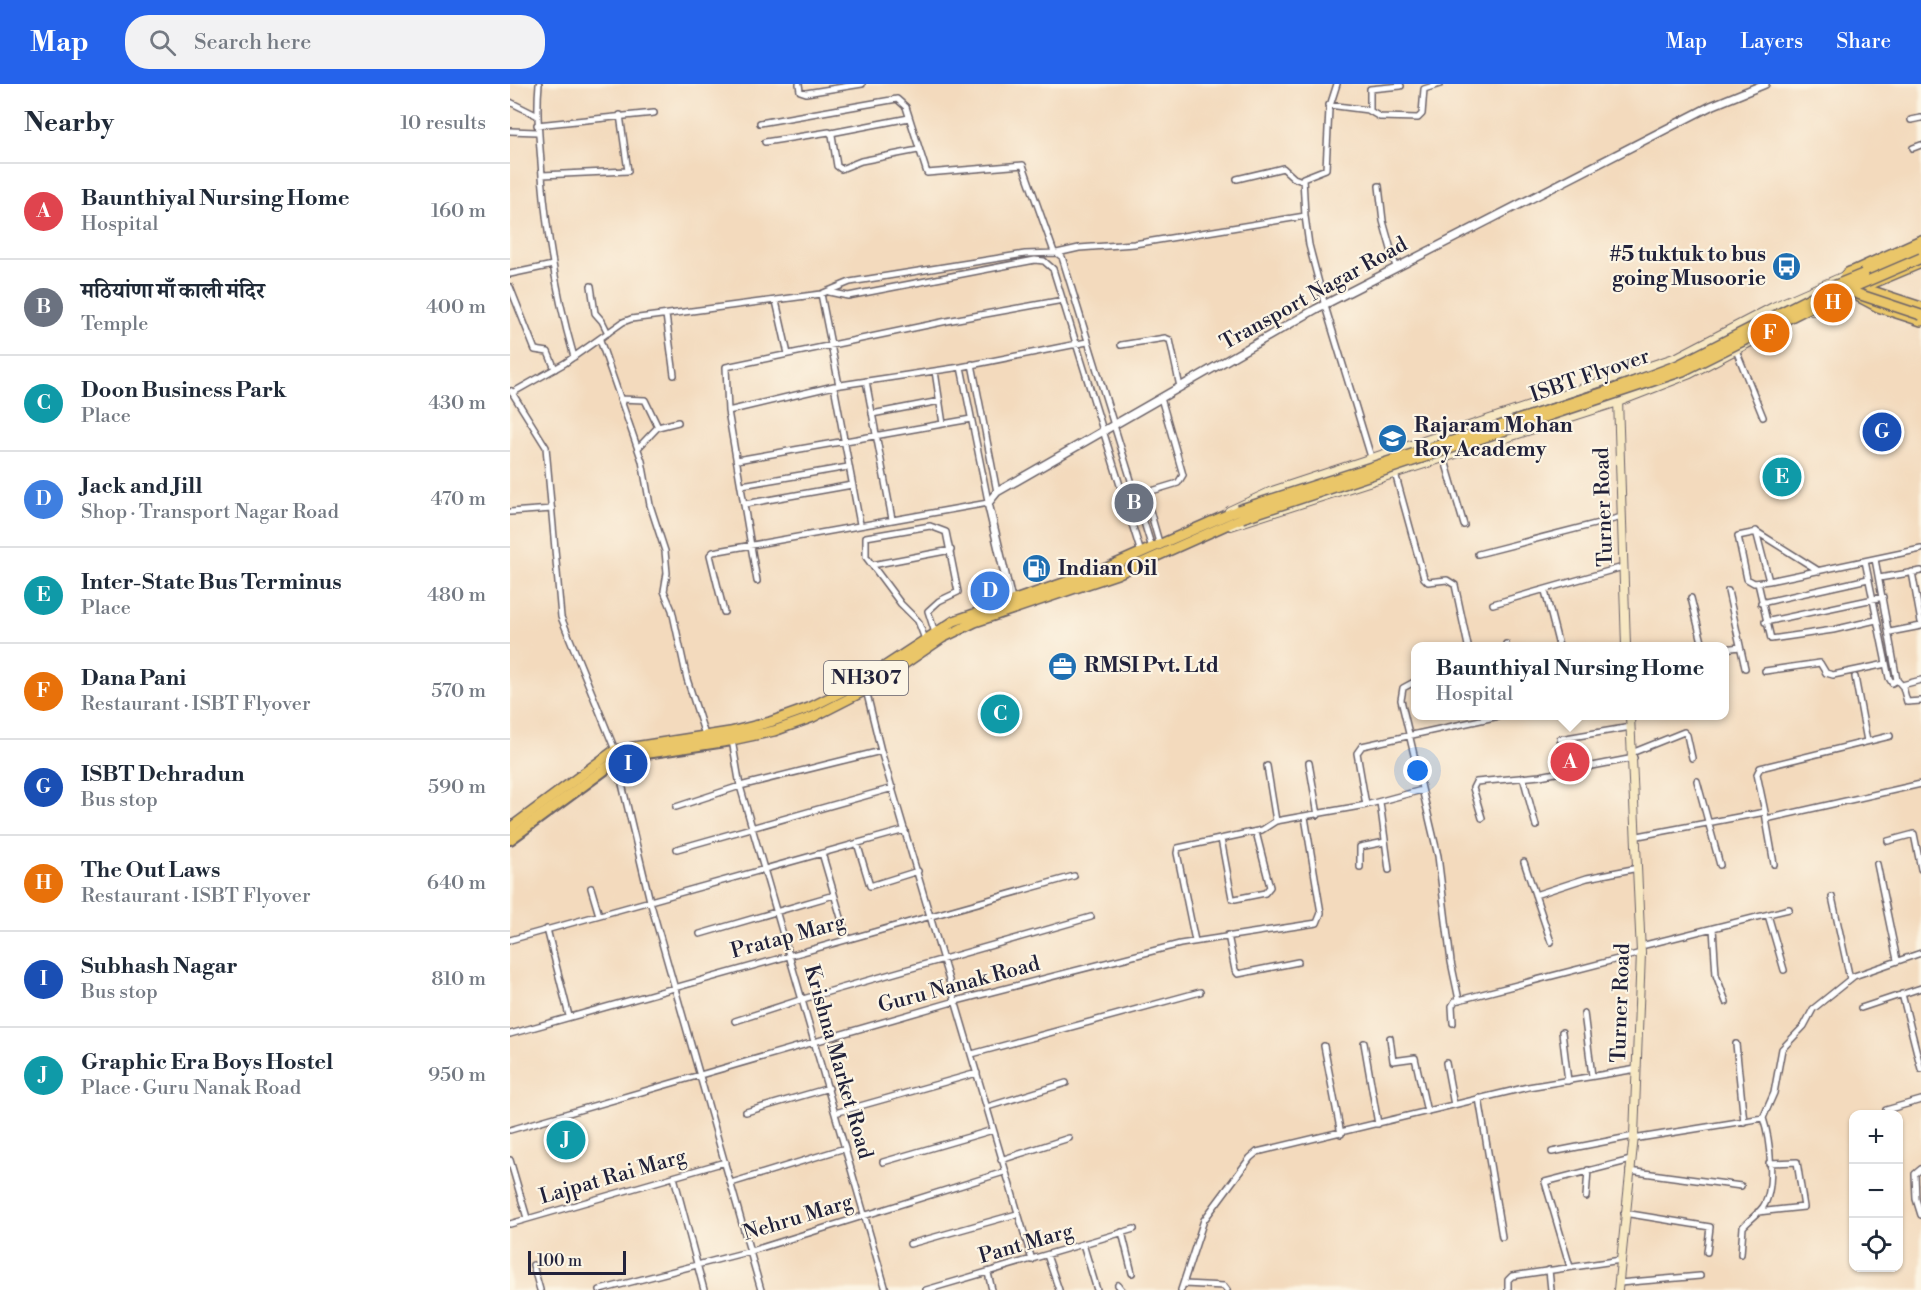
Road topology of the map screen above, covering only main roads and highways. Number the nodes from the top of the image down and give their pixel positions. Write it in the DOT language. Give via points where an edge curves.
graph roads {
  1 [pos="1921,240"];
  2 [pos="1921,249"];
  3 [pos="1921,258"];
  4 [pos="1921,263"];
  5 [pos="1848,274"];
  6 [pos="1864,287"];
  7 [pos="1850,292"];
  8 [pos="1921,308"];
  9 [pos="1921,315"];
  10 [pos="1921,321"];
  11 [pos="1615,380"];
  12 [pos="1618,402"];
  13 [pos="1240,514"];
  14 [pos="1222,515"];
  15 [pos="1225,527"];
  16 [pos="1013,605"];
  17 [pos="1626,642"];
  18 [pos="1630,720"];
  19 [pos="732,740"];
  20 [pos="616,755"];
  21 [pos="510,828"];
  22 [pos="510,839"];
  23 [pos="1618,1286"];
  1 -- 5 [label="highway"];
  2 -- 13 [label="highway, ISBT Flyover / NH307, bridge" via="1831,287 1678,365"];
  3 -- 7 [label="highway, ISBT Flyover / NH307, bridge"];
  4 -- 6 [label="highway"];
  5 -- 6 [label="highway" via="1863,275"];
  5 -- 7 [label="highway" via="1844,286"];
  5 -- 11 [label="main road" via="1773,307 1677,357"];
  6 -- 7 [label="highway"];
  6 -- 8 [label="highway"];
  7 -- 9 [label="highway, bridge"];
  7 -- 10 [label="highway" via="1878,307"];
  7 -- 12 [label="main road" via="1690,374"];
  7 -- 13 [label="highway, ISBT Flyover / NH307, bridge" via="1683,371"];
  11 -- 12 [label="main road, Turner Road"];
  11 -- 14 [label="main road" via="1272,491"];
  12 -- 15 [label="main road"];
  12 -- 17 [label="main road, Turner Road"];
  13 -- 14 [label="highway, ISBT Flyover / NH307"];
  13 -- 15 [label="highway, ISBT Flyover / NH307"];
  14 -- 16 [label="highway, NH307" via="1156,548"];
  15 -- 16 [label="highway, NH307" via="1106,578"];
  16 -- 19 [label="highway, NH307" via="942,638 866,690 813,717"];
  16 -- 20 [label="highway, NH307" via="972,614 925,639 861,682 809,708 770,722"];
  18 -- 23 [label="main road, Turner Road" via="1641,950 1634,1138"];
  19 -- 20 [label="highway, NH307"];
  20 -- 21 [label="highway, NH307"];
  20 -- 22 [label="highway, NH307"];
}
